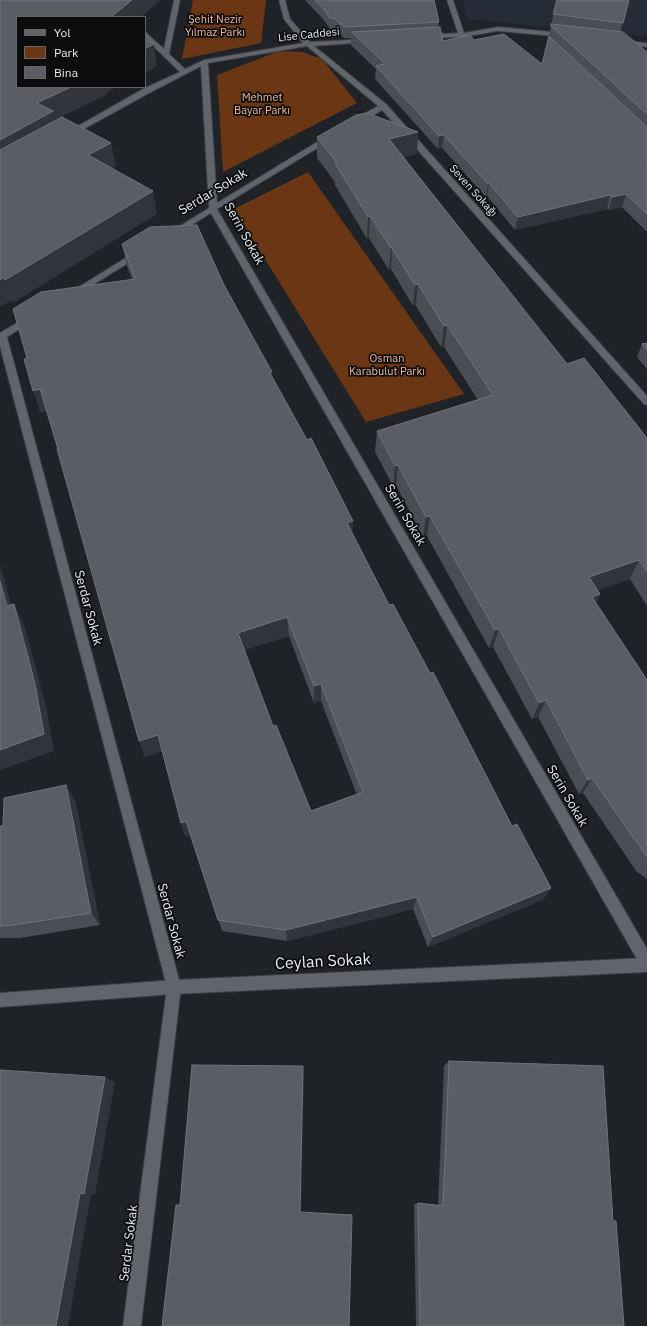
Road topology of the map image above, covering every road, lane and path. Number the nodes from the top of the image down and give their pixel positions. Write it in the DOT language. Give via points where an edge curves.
graph roads {
  1 [pos="177,0"];
  2 [pos="282,0"];
  3 [pos="450,0"];
  4 [pos="534,31"];
  5 [pos="146,35"];
  6 [pos="462,35"];
  7 [pos="571,36"];
  8 [pos="416,37"];
  9 [pos="377,40"];
  10 [pos="545,42"];
  11 [pos="617,42"];
  12 [pos="308,44"];
  13 [pos="647,45"];
  14 [pos="166,54"];
  15 [pos="204,62"];
  16 [pos="184,72"];
  17 [pos="383,106"];
  18 [pos="59,140"];
  19 [pos="213,209"];
  20 [pos="163,239"];
  21 [pos="149,247"];
  22 [pos="62,299"];
  23 [pos="42,311"];
  24 [pos="647,402"];
  25 [pos="647,964"];
  26 [pos="174,987"];
  27 [pos="0,1000"];
  28 [pos="132,1326"];
  1 -- 14 [label="street"];
  2 -- 12 [label="street, Seven Sokağı" via="286,19"];
  3 -- 6 [label="street"];
  4 -- 6 [label="street" via="498,29"];
  4 -- 7 [label="street"];
  4 -- 10 [label="street"];
  5 -- 14 [label="street"];
  6 -- 8 [label="street"];
  9 -- 12 [label="street, Lise Caddesi"];
  11 -- 13 [label="street"];
  12 -- 15 [label="street, Lise Caddesi"];
  12 -- 17 [label="street, Seven Sokağı"];
  14 -- 16 [label="street"];
  15 -- 16 [label="street, Lise Caddesi"];
  15 -- 19 [label="street, Serin Sokak"];
  16 -- 18 [label="street, Lise Caddesi"];
  17 -- 19 [label="street, Serdar Sokak"];
  17 -- 24 [label="street, Seven Sokağı"];
  19 -- 20 [label="street, Serdar Sokak"];
  19 -- 25 [label="street, Serin Sokak"];
  21 -- 22 [label="street"];
  23 -- 26 [label="street, Serdar Sokak" via="2,336"];
  25 -- 26 [label="street, Ceylan Sokak"];
  26 -- 27 [label="street, Ceylan Sokak"];
  26 -- 28 [label="street, Serdar Sokak"];
}
